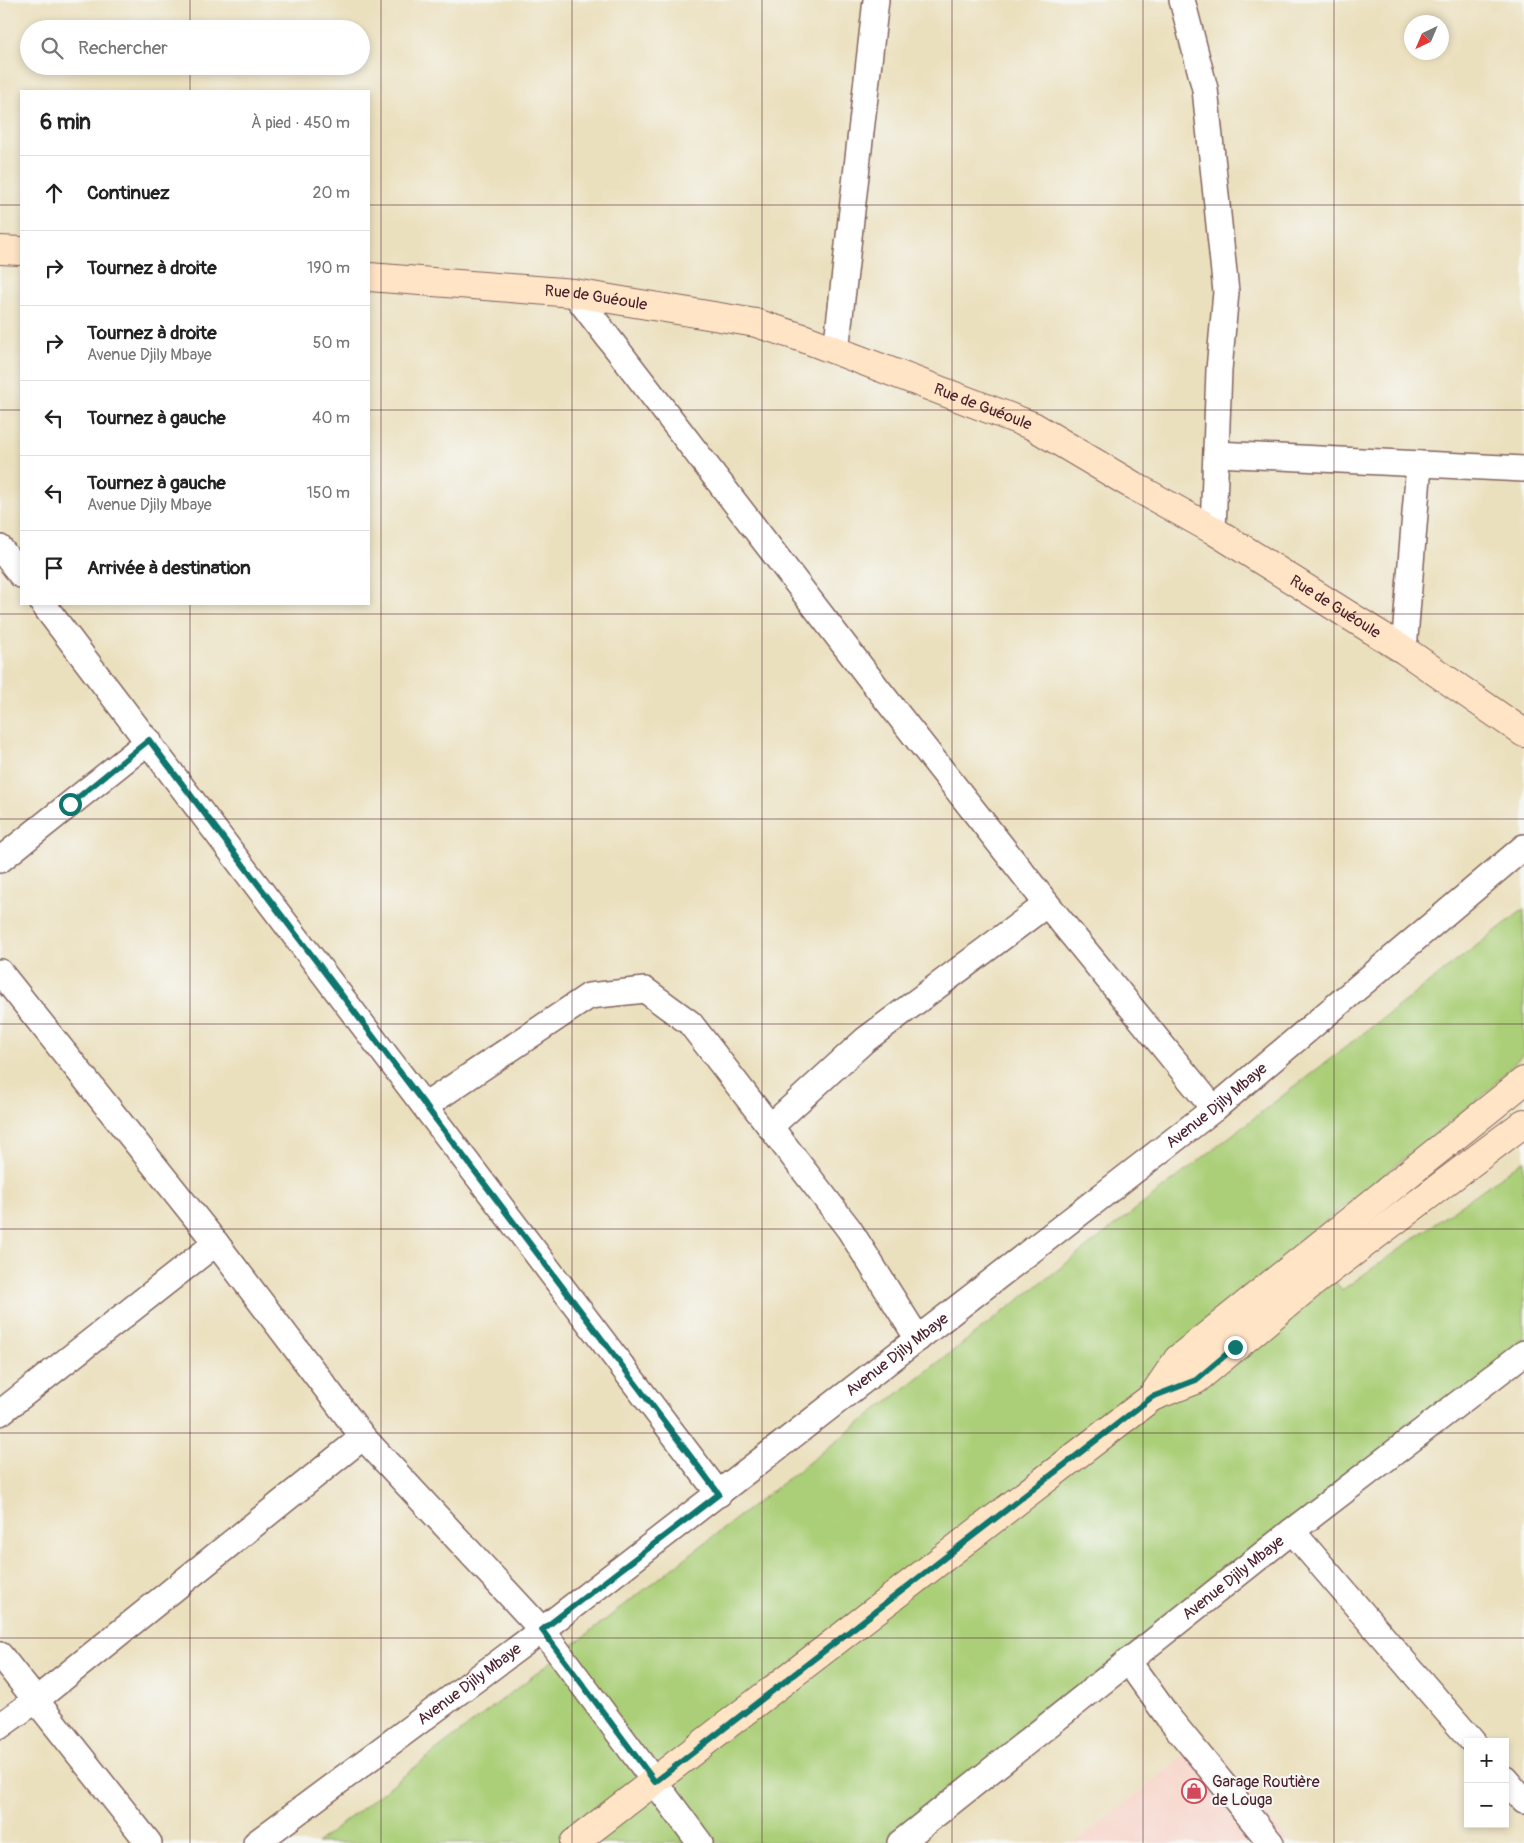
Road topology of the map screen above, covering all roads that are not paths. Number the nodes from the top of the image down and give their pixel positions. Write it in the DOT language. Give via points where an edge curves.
graph roads {
  1 [pos="876,0"];
  2 [pos="1182,0"];
  3 [pos="0,250"];
  4 [pos="20,251"];
  5 [pos="370,278"];
  6 [pos="574,293"];
  7 [pos="836,351"];
  8 [pos="1216,454"];
  9 [pos="1419,464"];
  10 [pos="1524,469"];
  11 [pos="1213,530"];
  12 [pos="0,548"];
  13 [pos="20,574"];
  14 [pos="44,605"];
  15 [pos="1404,650"];
  16 [pos="1524,733"];
  17 [pos="149,740"];
  18 [pos="1524,847"];
  19 [pos="0,860"];
  20 [pos="1048,904"];
  21 [pos="0,972"];
  22 [pos="1524,1081"];
  23 [pos="425,1106"];
  24 [pos="1214,1109"];
  25 [pos="1524,1123"];
  26 [pos="770,1127"];
  27 [pos="216,1243"];
  28 [pos="918,1338"];
  29 [pos="1524,1353"];
  30 [pos="1152,1397"];
  31 [pos="4,1402"];
  32 [pos="363,1437"];
  33 [pos="719,1494"];
  34 [pos="1292,1531"];
  35 [pos="542,1630"];
  36 [pos="0,1656"];
  37 [pos="1128,1661"];
  38 [pos="36,1700"];
  39 [pos="0,1726"];
  40 [pos="1470,1738"];
  41 [pos="655,1782"];
  42 [pos="1508,1783"];
  43 [pos="1524,1801"];
  44 [pos="150,1843"];
  45 [pos="256,1843"];
  46 [pos="574,1843"];
  47 [pos="700,1843"];
  48 [pos="900,1843"];
  49 [pos="1270,1843"];
  1 -- 7 [label="street"];
  2 -- 8 [label="street" via="1205,89 1226,292"];
  3 -- 4 [label="street"];
  5 -- 6 [label="street, Rue de Guéoule"];
  6 -- 7 [label="street, Rue de Guéoule" via="756,323"];
  6 -- 20 [label="street" via="884,697"];
  7 -- 11 [label="street, Rue de Guéoule" via="1033,426"];
  8 -- 9 [label="street"];
  8 -- 11 [label="street"];
  9 -- 10 [label="street"];
  9 -- 15 [label="street"];
  11 -- 15 [label="street, Rue de Guéoule"];
  12 -- 13 [label="street"];
  14 -- 17 [label="street"];
  15 -- 16 [label="street, Rue de Guéoule"];
  17 -- 19 [label="street"];
  17 -- 23 [label="street"];
  18 -- 24 [label="street, Avenue Djily Mbaye"];
  20 -- 24 [label="street"];
  20 -- 26 [label="street" via="865,1040"];
  21 -- 27 [label="street"];
  22 -- 30 [label="street" via="1178,1359"];
  23 -- 26 [label="street" via="590,996 645,990 690,1023"];
  23 -- 33 [label="street"];
  24 -- 28 [label="street, Avenue Djily Mbaye"];
  25 -- 30 [label="street" via="1310,1285 1196,1380"];
  26 -- 28 [label="street" via="849,1229"];
  27 -- 31 [label="street"];
  27 -- 32 [label="street"];
  28 -- 33 [label="street, Avenue Djily Mbaye"];
  29 -- 34 [label="street, Avenue Djily Mbaye"];
  30 -- 41 [label="street"];
  32 -- 35 [label="street"];
  32 -- 38 [label="street"];
  33 -- 35 [label="street, Avenue Djily Mbaye"];
  34 -- 37 [label="street, Avenue Djily Mbaye"];
  34 -- 40 [label="street"];
  35 -- 41 [label="street"];
  35 -- 45 [label="street, Avenue Djily Mbaye"];
  36 -- 38 [label="street"];
  37 -- 48 [label="street, Avenue Djily Mbaye"];
  37 -- 49 [label="street" via="1168,1717"];
  38 -- 39 [label="street"];
  38 -- 44 [label="street"];
  41 -- 46 [label="street"];
  41 -- 47 [label="street"];
  42 -- 43 [label="street"];
}
